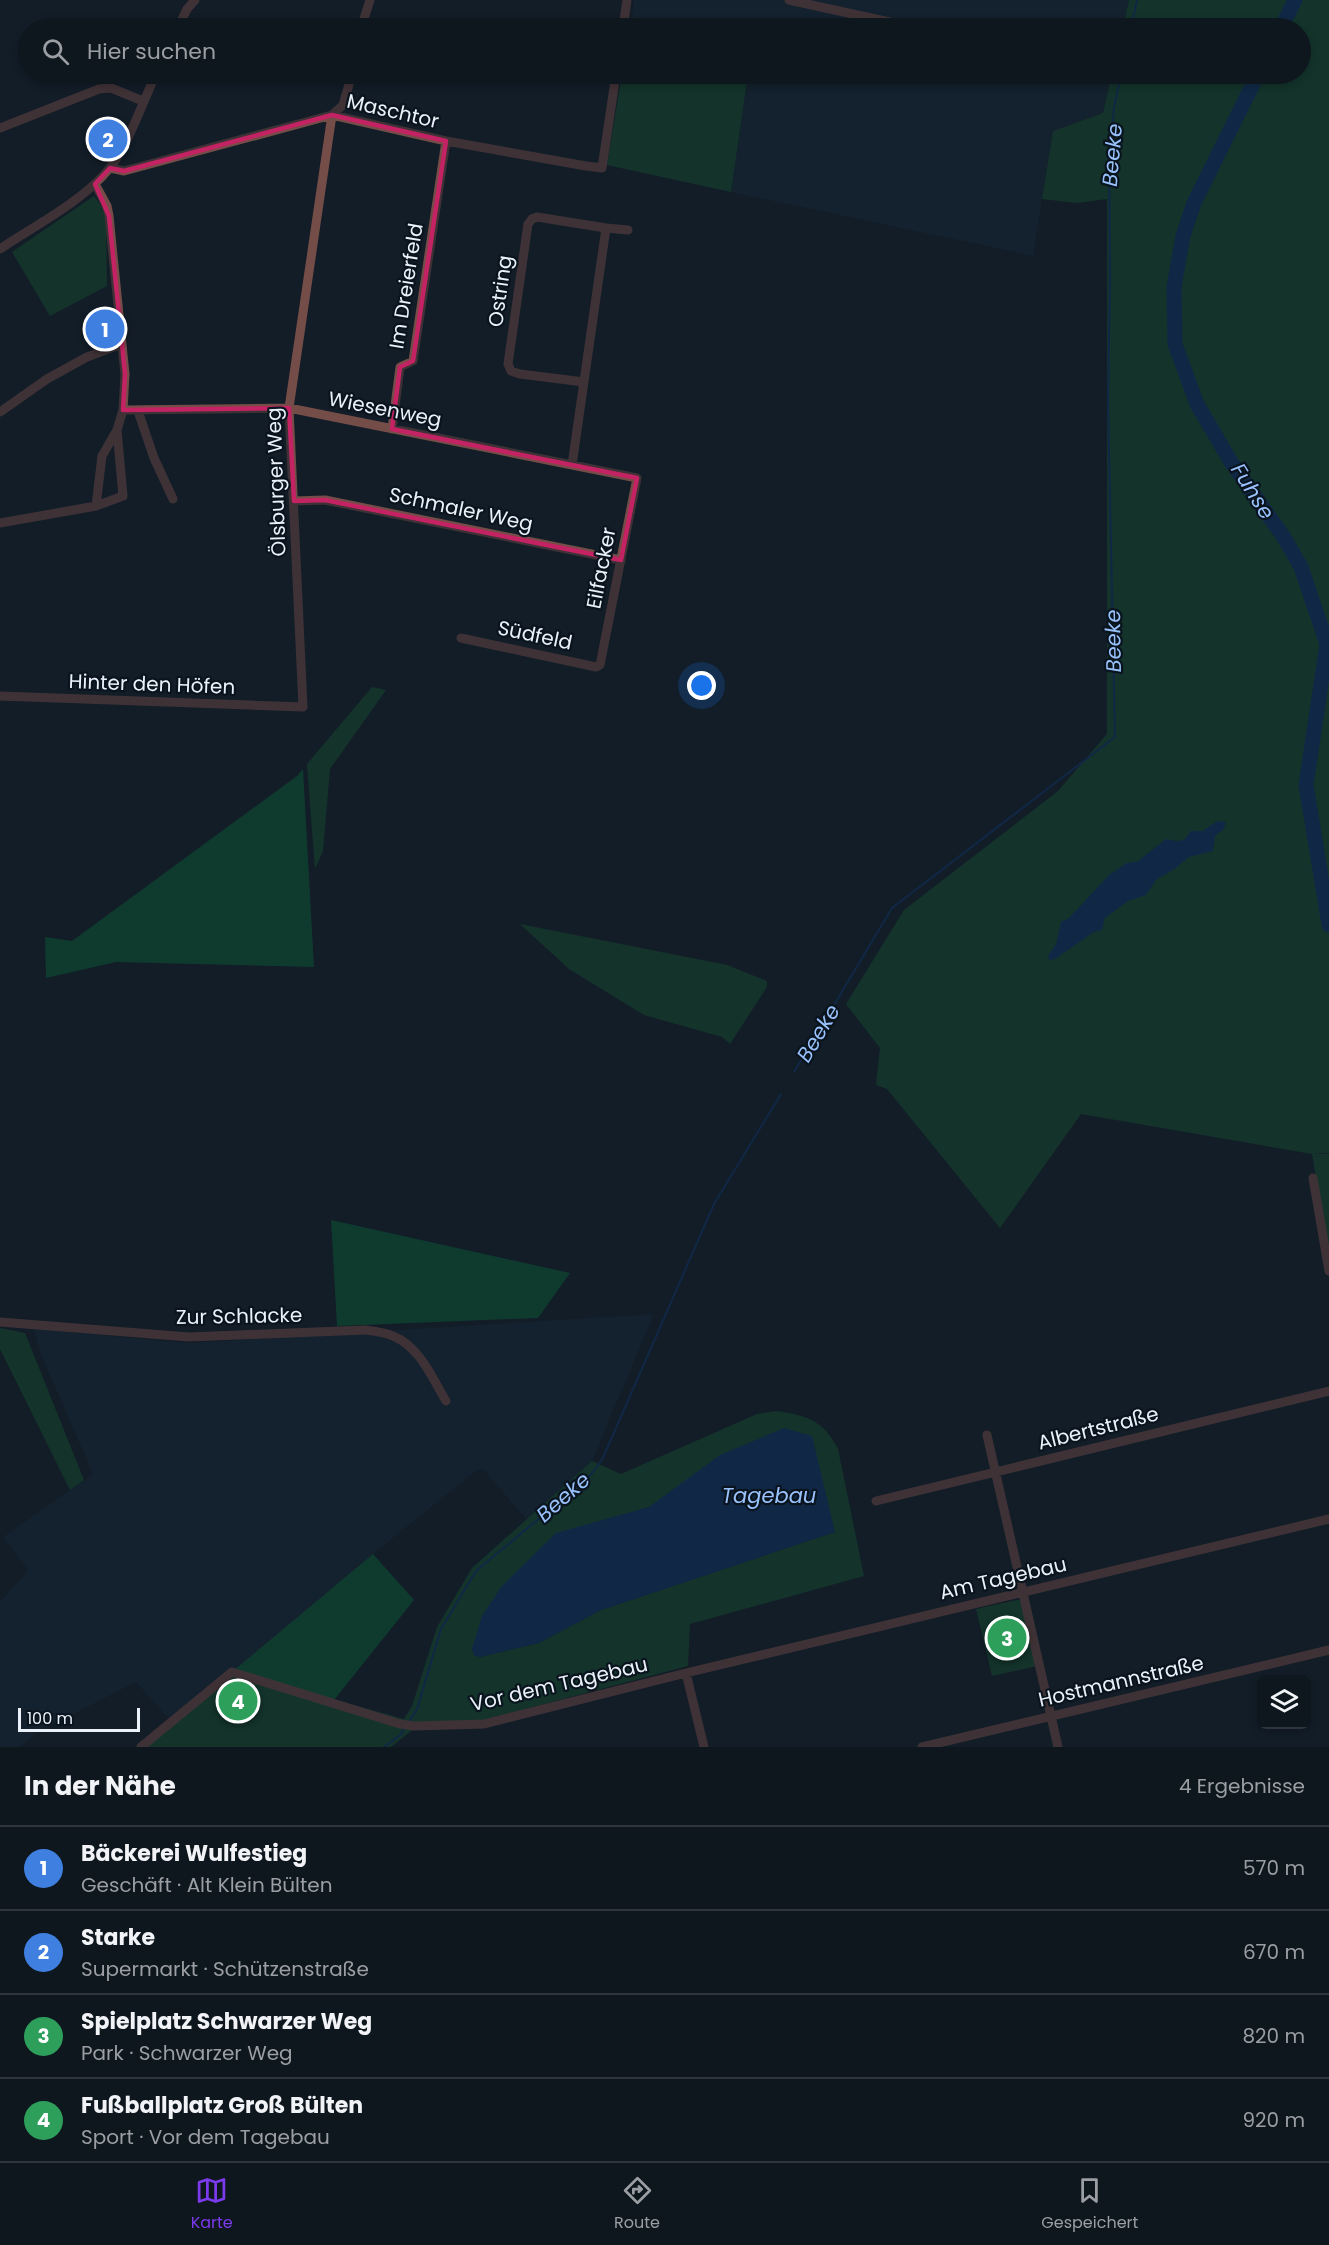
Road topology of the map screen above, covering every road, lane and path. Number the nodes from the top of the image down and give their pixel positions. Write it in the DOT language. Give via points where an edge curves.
graph roads {
  1 [pos="195,0"];
  2 [pos="370,0"];
  3 [pos="627,0"];
  4 [pos="789,0"];
  5 [pos="183,18"];
  6 [pos="364,18"];
  7 [pos="624,18"];
  8 [pos="871,18"];
  9 [pos="151,84"];
  10 [pos="349,84"];
  11 [pos="615,84"];
  12 [pos="143,101"];
  13 [pos="332,115"];
  14 [pos="0,128"];
  15 [pos="446,141"];
  16 [pos="110,168"];
  17 [pos="95,184"];
  18 [pos="606,228"];
  19 [pos="628,231"];
  20 [pos="0,249"];
  21 [pos="122,344"];
  22 [pos="584,382"];
  23 [pos="289,408"];
  24 [pos="123,410"];
  25 [pos="138,411"];
  26 [pos="0,412"];
  27 [pos="392,429"];
  28 [pos="117,430"];
  29 [pos="572,465"];
  30 [pos="637,478"];
  31 [pos="173,499"];
  32 [pos="294,501"];
  33 [pos="96,506"];
  34 [pos="0,523"];
  35 [pos="621,560"];
  36 [pos="461,638"];
  37 [pos="600,665"];
  38 [pos="0,696"];
  39 [pos="303,707"];
  40 [pos="1313,1178"];
  41 [pos="1329,1271"];
  42 [pos="0,1322"];
  43 [pos="1329,1391"];
  44 [pos="446,1401"];
  45 [pos="987,1435"];
  46 [pos="994,1472"];
  47 [pos="876,1501"];
  48 [pos="1329,1519"];
  49 [pos="1024,1592"];
  50 [pos="1329,1650"];
  51 [pos="686,1673"];
  52 [pos="1050,1716"];
  53 [pos="141,1747"];
  54 [pos="704,1747"];
  55 [pos="922,1747"];
  56 [pos="1058,1747"];
  1 -- 5 [label="street"];
  2 -- 6 [label="street"];
  3 -- 7 [label="street"];
  4 -- 8 [label="street"];
  9 -- 12 [label="street"];
  10 -- 13 [label="street" via="343,105"];
  11 -- 15 [label="street, Maschtor" via="602,168"];
  12 -- 14 [label="street" via="111,88 99,89"];
  12 -- 16 [label="street"];
  13 -- 15 [label="street, Maschtor"];
  13 -- 16 [label="street, Maschtor" via="123,171"];
  13 -- 23 [label="street, Ölsburger Weg"];
  15 -- 27 [label="street, Im Dreierfeld" via="413,361 400,367"];
  16 -- 17 [label="street"];
  17 -- 20 [label="street"];
  17 -- 21 [label="street" via="109,216"];
  18 -- 19 [label="street, Ostring"];
  18 -- 22 [label="street"];
  18 -- 22 [label="street, Ostring" via="537,217 528,224 508,364 511,371 520,374"];
  21 -- 24 [label="street"];
  21 -- 26 [label="street" via="87,357 47,379"];
  22 -- 29 [label="street"];
  23 -- 25 [label="street, Wiesenweg"];
  23 -- 27 [label="street, Wiesenweg"];
  23 -- 32 [label="street, Ölsburger Weg"];
  24 -- 25 [label="street, Wiesenweg"];
  24 -- 28 [label="street"];
  25 -- 31 [label="street"];
  27 -- 29 [label="street, Wiesenweg"];
  28 -- 33 [label="street" via="102,456"];
  28 -- 33 [label="street" via="123,496"];
  29 -- 30 [label="street, Wiesenweg"];
  30 -- 35 [label="street, Eilfacker"];
  32 -- 35 [label="street, Schmaler Weg" via="325,500"];
  32 -- 39 [label="street, Ölsburger Weg"];
  33 -- 34 [label="street"];
  35 -- 37 [label="street, Eilfacker"];
  36 -- 37 [label="street, Südfeld"];
  38 -- 39 [label="street, Hinter den Höfen"];
  40 -- 41 [label="street"];
  42 -- 44 [label="street, Zur Schlacke" via="189,1337 365,1330 394,1336 408,1346 423,1361"];
  43 -- 46 [label="street, Albertstraße"];
  45 -- 46 [label="street"];
  46 -- 47 [label="street, Albertstraße"];
  46 -- 49 [label="street"];
  48 -- 49 [label="street, Am Tagebau"];
  49 -- 51 [label="street, Am Tagebau"];
  49 -- 52 [label="street"];
  50 -- 52 [label="street, Hostmannstraße"];
  51 -- 53 [label="street, Vor dem Tagebau" via="484,1724 414,1726 232,1672"];
  51 -- 54 [label="street"];
  52 -- 55 [label="street, Hostmannstraße"];
  52 -- 56 [label="street"];
}
